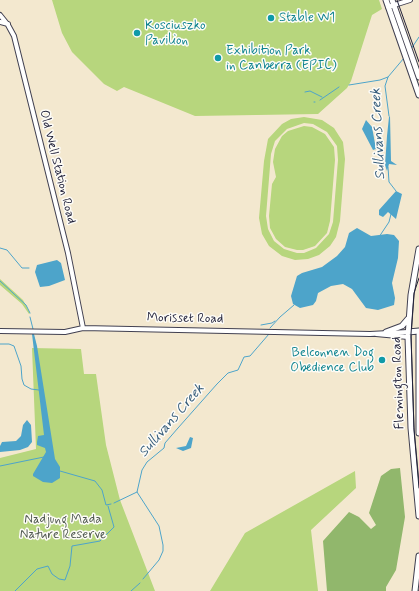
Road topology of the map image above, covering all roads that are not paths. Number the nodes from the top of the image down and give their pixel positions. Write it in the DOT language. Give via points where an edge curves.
graph roads {
  1 [pos="410,0"];
  2 [pos="391,2"];
  3 [pos="0,15"];
  4 [pos="0,22"];
  5 [pos="8,25"];
  6 [pos="419,77"];
  7 [pos="419,95"];
  8 [pos="419,249"];
  9 [pos="408,319"];
  10 [pos="83,328"];
  11 [pos="0,331"];
  12 [pos="386,332"];
  13 [pos="370,334"];
  14 [pos="408,334"];
  15 [pos="419,335"];
  16 [pos="419,433"];
  17 [pos="419,516"];
  18 [pos="419,556"];
  19 [pos="419,577"];
  20 [pos="414,591"];
  21 [pos="418,591"];
  1 -- 2 [label="street"];
  2 -- 6 [label="main road"];
  2 -- 7 [label="main road" via="403,50"];
  3 -- 5 [label="street, Old Well Station Road"];
  4 -- 5 [label="street"];
  5 -- 10 [label="street, Old Well Station Road" via="14,36 58,213 79,300"];
  8 -- 9 [label="main road, Flemington Road"];
  9 -- 12 [label="main road" via="402,326"];
  9 -- 14 [label="main road, Flemington Road"];
  10 -- 11 [label="street, Morisset Road" via="65,332"];
  10 -- 13 [label="street, Morisset Road"];
  12 -- 13 [label="street, Morisset Road"];
  12 -- 14 [label="street, Morisset Road"];
  13 -- 14 [label="street, Morisset Road"];
  14 -- 15 [label="main road"];
  14 -- 17 [label="main road, Flemington Road" via="411,428"];
  15 -- 16 [label="main road, Flemington Road"];
  18 -- 20 [label="main road"];
  19 -- 21 [label="main road"];
}
